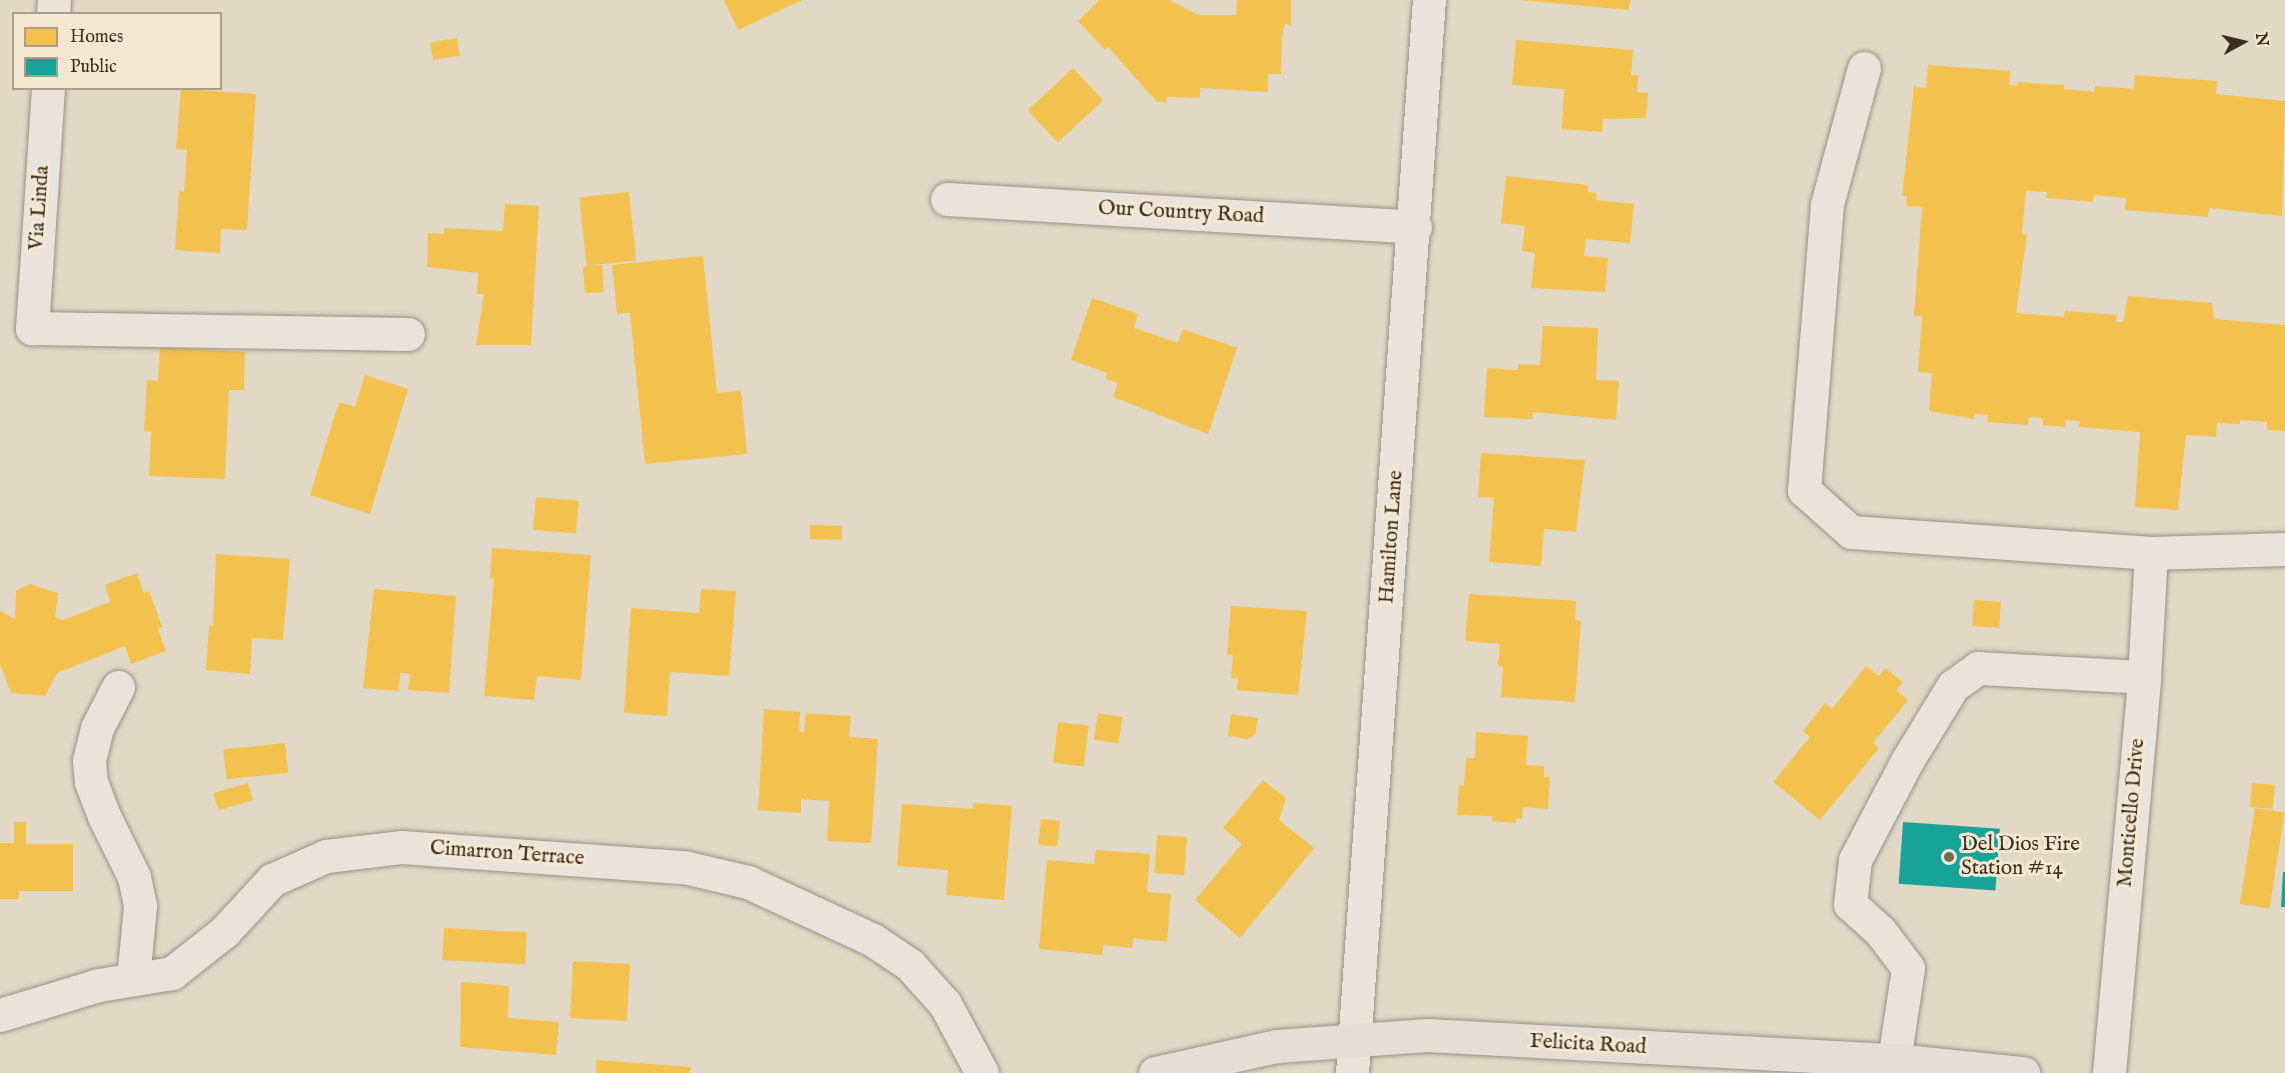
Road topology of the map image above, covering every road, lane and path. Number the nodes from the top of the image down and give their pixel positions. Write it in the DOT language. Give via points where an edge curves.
graph roads {
  1 [pos="1429,0"];
  2 [pos="1864,68"];
  3 [pos="48,90"];
  4 [pos="947,199"];
  5 [pos="1415,227"];
  6 [pos="408,334"];
  7 [pos="2285,549"];
  8 [pos="2151,553"];
  9 [pos="2144,677"];
  10 [pos="118,687"];
  11 [pos="133,979"];
  12 [pos="0,1016"];
  13 [pos="1354,1039"];
  14 [pos="1894,1060"];
  15 [pos="982,1073"];
  16 [pos="1155,1073"];
  17 [pos="1352,1073"];
  18 [pos="2023,1073"];
  19 [pos="2109,1073"];
  1 -- 5 [label="street, Hamilton Lane"];
  2 -- 8 [label="street" via="1827,204 1804,490 1851,532"];
  3 -- 6 [label="street, Via Linda" via="32,328"];
  4 -- 5 [label="street, Our Country Road"];
  5 -- 13 [label="street, Hamilton Lane"];
  7 -- 8 [label="street"];
  8 -- 9 [label="street, Monticello Drive"];
  9 -- 14 [label="street" via="1978,668 1953,686 1907,761 1855,860 1850,904 1880,932 1908,968"];
  9 -- 19 [label="street, Monticello Drive"];
  10 -- 11 [label="street" via="97,728 89,760 91,782 134,877 140,906"];
  11 -- 12 [label="street, Cimarron Terrace" via="99,985"];
  11 -- 15 [label="street, Cimarron Terrace" via="172,973 224,932 272,880 326,856 402,847 684,867 748,882 807,907 873,940 910,965 945,1004"];
  13 -- 14 [label="main road, Felicita Road" via="1427,1035"];
  13 -- 16 [label="main road, Felicita Road" via="1277,1046"];
  13 -- 17 [label="street, Hamilton Lane"];
  14 -- 18 [label="main road, Felicita Road"];
}
